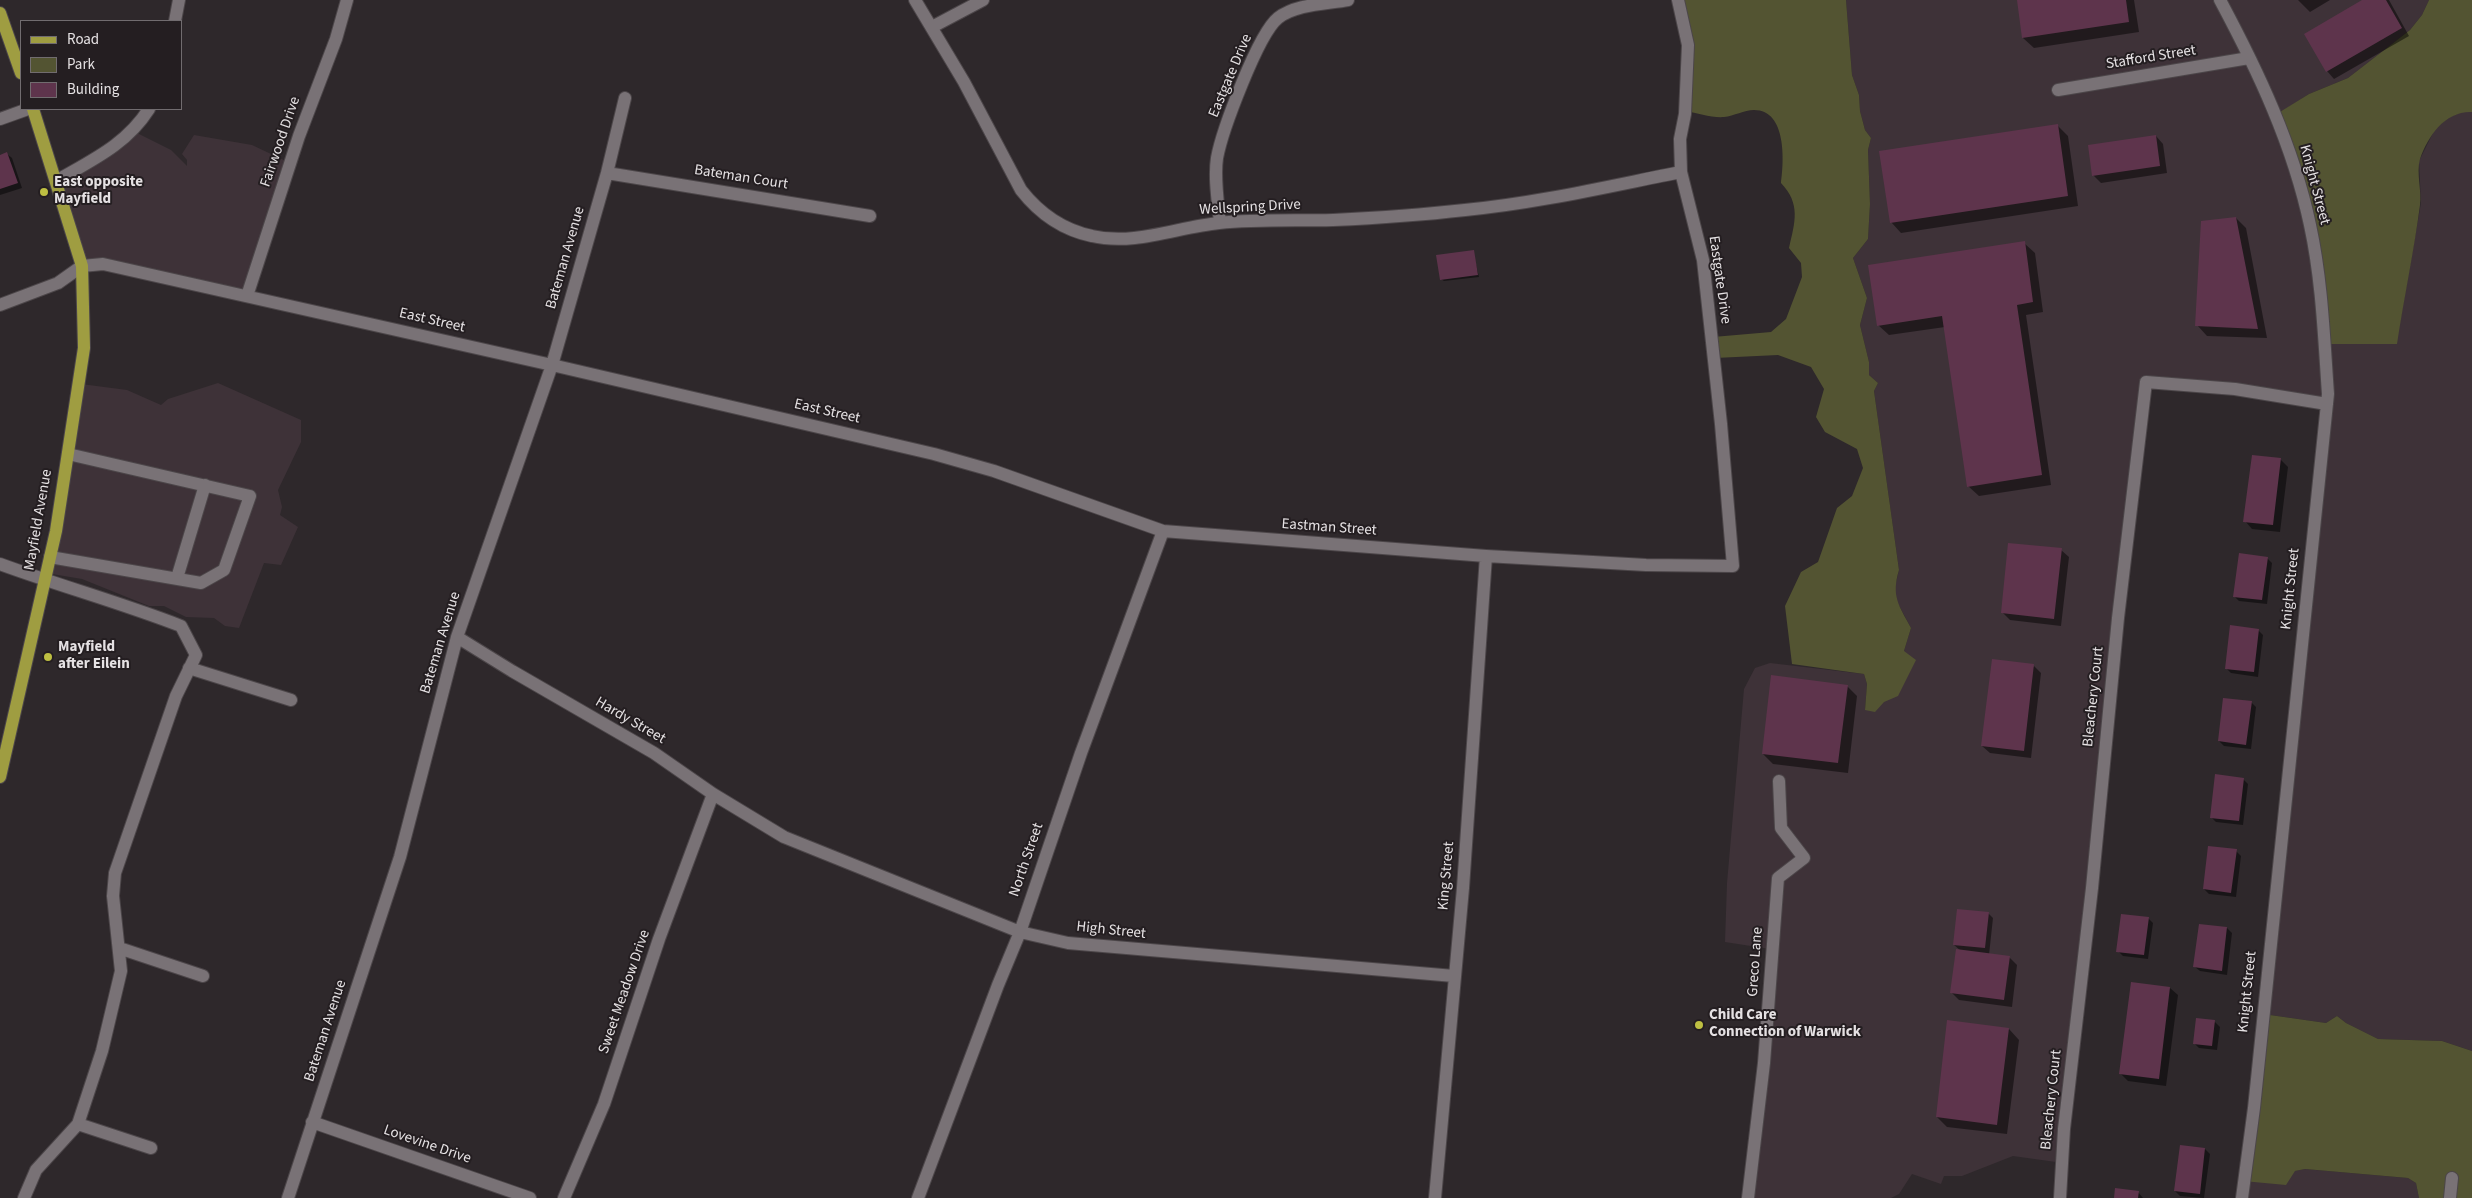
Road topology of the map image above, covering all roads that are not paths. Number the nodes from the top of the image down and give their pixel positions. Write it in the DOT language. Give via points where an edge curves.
graph roads {
  1 [pos="179,0"];
  2 [pos="347,0"];
  3 [pos="915,0"];
  4 [pos="983,0"];
  5 [pos="1348,0"];
  6 [pos="1678,0"];
  7 [pos="2220,0"];
  8 [pos="0,13"];
  9 [pos="175,20"];
  10 [pos="932,27"];
  11 [pos="2248,58"];
  12 [pos="20,70"];
  13 [pos="2058,90"];
  14 [pos="625,98"];
  15 [pos="25,110"];
  16 [pos="33,110"];
  17 [pos="148,110"];
  18 [pos="0,119"];
  19 [pos="1681,172"];
  20 [pos="608,173"];
  21 [pos="56,181"];
  22 [pos="870,216"];
  23 [pos="1220,223"];
  24 [pos="82,266"];
  25 [pos="247,296"];
  26 [pos="0,305"];
  27 [pos="552,365"];
  28 [pos="2327,404"];
  29 [pos="68,454"];
  30 [pos="934,454"];
  31 [pos="205,485"];
  32 [pos="1163,531"];
  33 [pos="1486,556"];
  34 [pos="50,557"];
  35 [pos="0,564"];
  36 [pos="1734,566"];
  37 [pos="177,578"];
  38 [pos="45,580"];
  39 [pos="457,637"];
  40 [pos="189,668"];
  41 [pos="291,700"];
  42 [pos="0,775"];
  43 [pos="1779,781"];
  44 [pos="713,794"];
  45 [pos="784,837"];
  46 [pos="1020,932"];
  47 [pos="119,948"];
  48 [pos="204,976"];
  49 [pos="1454,976"];
  50 [pos="312,1122"];
  51 [pos="78,1124"];
  52 [pos="151,1148"];
  53 [pos="2452,1178"];
  54 [pos="24,1198"];
  55 [pos="288,1198"];
  56 [pos="530,1198"];
  57 [pos="564,1198"];
  58 [pos="918,1198"];
  59 [pos="1435,1198"];
  60 [pos="1748,1198"];
  61 [pos="2060,1198"];
  62 [pos="2242,1198"];
  63 [pos="2450,1198"];
  1 -- 9 [label="street"];
  2 -- 25 [label="street, Fairwood Drive"];
  3 -- 10 [label="street, Wellspring Drive"];
  4 -- 10 [label="street"];
  5 -- 23 [label="street, Eastgate Drive" via="1297,9 1278,18 1262,40 1229,119 1217,158"];
  6 -- 19 [label="street, Eastgate Drive" via="1688,45 1686,114 1680,140"];
  7 -- 11 [label="street, Knight Street"];
  8 -- 12 [label="main road"];
  10 -- 23 [label="street, Wellspring Drive" via="1021,190 1048,216 1066,227 1092,236 1118,240"];
  11 -- 13 [label="street, Stafford Street"];
  11 -- 28 [label="street, Knight Street" via="2277,116 2310,226 2322,320"];
  14 -- 20 [label="street, Bateman Avenue"];
  15 -- 18 [label="street"];
  16 -- 21 [label="main road"];
  17 -- 21 [label="street" via="117,145"];
  19 -- 23 [label="street, Wellspring Drive" via="1466,210 1334,220"];
  19 -- 36 [label="street, Eastgate Drive" via="1703,260"];
  20 -- 22 [label="street, Bateman Court"];
  20 -- 27 [label="street, Bateman Avenue"];
  21 -- 24 [label="main road"];
  24 -- 25 [label="street, East Street" via="103,264"];
  24 -- 26 [label="street" via="58,283"];
  24 -- 29 [label="main road, Mayfield Avenue" via="84,348"];
  25 -- 27 [label="street, East Street"];
  27 -- 30 [label="street, East Street"];
  27 -- 39 [label="street, Bateman Avenue"];
  28 -- 61 [label="street, Bleachery Court" via="2235,389 2146,382 2064,1129"];
  28 -- 62 [label="street, Knight Street"];
  29 -- 31 [label="street"];
  29 -- 34 [label="main road, Mayfield Avenue"];
  30 -- 32 [label="street, Eastman Street"];
  31 -- 37 [label="street"];
  31 -- 37 [label="street" via="250,496 224,570 201,583"];
  32 -- 33 [label="street, Eastman Street"];
  32 -- 46 [label="street, North Street" via="1081,753"];
  33 -- 36 [label="street, Eastman Street" via="1646,565"];
  33 -- 49 [label="street, King Street"];
  34 -- 37 [label="street"];
  34 -- 38 [label="main road, Mayfield Avenue"];
  35 -- 38 [label="street"];
  38 -- 40 [label="street" via="181,626 196,654"];
  38 -- 42 [label="main road, Mayfield Avenue"];
  39 -- 44 [label="street, Hardy Street" via="654,753"];
  39 -- 50 [label="street, Bateman Avenue" via="400,856"];
  40 -- 41 [label="street"];
  40 -- 47 [label="street" via="176,696 115,873 113,896"];
  43 -- 60 [label="street, Greco Lane" via="1781,828 1804,858 1778,878 1764,1063"];
  44 -- 45 [label="street, Hardy Street"];
  44 -- 57 [label="street, Sweet Meadow Drive" via="659,939 604,1104"];
  45 -- 46 [label="street, High Street"];
  46 -- 49 [label="street, High Street" via="1068,943"];
  46 -- 58 [label="street, North Street"];
  47 -- 48 [label="street"];
  47 -- 51 [label="street" via="122,971 102,1051"];
  49 -- 59 [label="street, King Street"];
  50 -- 55 [label="street, Bateman Avenue"];
  50 -- 56 [label="street, Lovevine Drive"];
  51 -- 52 [label="street"];
  51 -- 54 [label="street" via="36,1170"];
  53 -- 63 [label="street"];
}
